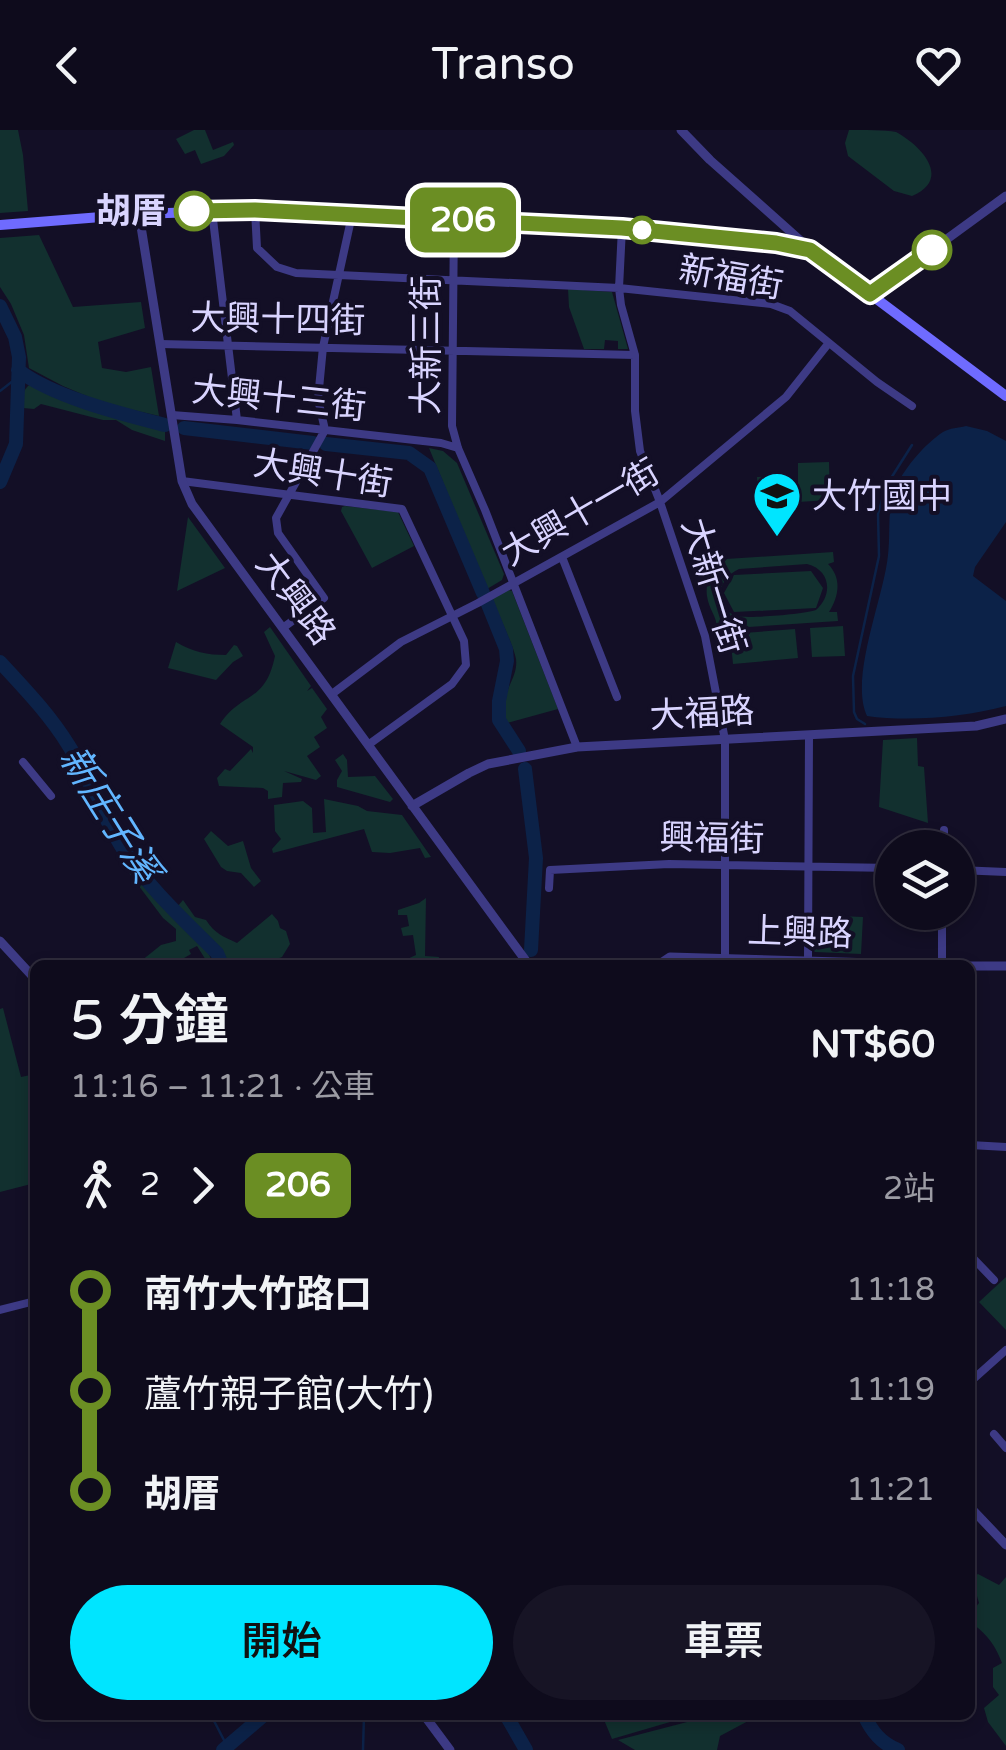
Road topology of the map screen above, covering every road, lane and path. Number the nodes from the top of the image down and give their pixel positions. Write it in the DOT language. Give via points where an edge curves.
graph roads {
  1 [pos="682,130"];
  2 [pos="1006,196"];
  3 [pos="212,210"];
  4 [pos="255,210"];
  5 [pos="139,214"];
  6 [pos="352,214"];
  7 [pos="454,219"];
  8 [pos="0,224"];
  9 [pos="622,228"];
  10 [pos="810,250"];
  11 [pos="340,276"];
  12 [pos="452,281"];
  13 [pos="619,288"];
  14 [pos="870,294"];
  15 [pos="160,344"];
  16 [pos="828,344"];
  17 [pos="228,346"];
  18 [pos="323,347"];
  19 [pos="452,350"];
  20 [pos="635,355"];
  21 [pos="1006,396"];
  22 [pos="912,406"];
  23 [pos="172,415"];
  24 [pos="237,420"];
  25 [pos="452,426"];
  26 [pos="326,430"];
  27 [pos="441,443"];
  28 [pos="458,448"];
  29 [pos="182,481"];
  30 [pos="288,494"];
  31 [pos="660,502"];
  32 [pos="562,557"];
  33 [pos="514,582"];
  34 [pos="453,616"];
  35 [pos="284,627"];
  36 [pos="332,694"];
  37 [pos="618,698"];
  38 [pos="1006,720"];
  39 [pos="809,736"];
  40 [pos="724,740"];
  41 [pos="368,745"];
  42 [pos="577,747"];
  43 [pos="23,762"];
  44 [pos="52,796"];
  45 [pos="412,806"];
  46 [pos="725,865"];
  47 [pos="808,867"];
  48 [pos="875,868"];
  49 [pos="975,871"];
  50 [pos="1006,872"];
  51 [pos="549,888"];
  52 [pos="942,930"];
  53 [pos="0,941"];
  54 [pos="525,960"];
  55 [pos="666,960"];
  56 [pos="711,960"];
  57 [pos="725,960"];
  58 [pos="808,960"];
  59 [pos="943,960"];
  60 [pos="975,966"];
  61 [pos="1006,966"];
  62 [pos="30,974"];
  63 [pos="975,1146"];
  64 [pos="1006,1147"];
  65 [pos="975,1260"];
  66 [pos="994,1280"];
  67 [pos="30,1303"];
  68 [pos="0,1310"];
  69 [pos="1006,1350"];
  70 [pos="998,1357"];
  71 [pos="1006,1366"];
  72 [pos="975,1378"];
  73 [pos="994,1434"];
  74 [pos="1006,1448"];
  75 [pos="975,1512"];
  76 [pos="1006,1546"];
  77 [pos="428,1720"];
  78 [pos="450,1750"];
  1 -- 10 [label="street"];
  2 -- 14 [label="street"];
  3 -- 4 [label="main road"];
  3 -- 5 [label="main road"];
  3 -- 17 [label="street"];
  4 -- 6 [label="main road"];
  4 -- 11 [label="street, 新福街" via="258,248 277,267"];
  5 -- 8 [label="main road"];
  5 -- 15 [label="street, 大興路"];
  6 -- 7 [label="main road"];
  6 -- 11 [label="street"];
  7 -- 9 [label="main road"];
  7 -- 12 [label="street, 大新三街"];
  9 -- 10 [label="main road"];
  9 -- 13 [label="street, 大新一街"];
  10 -- 14 [label="main road"];
  11 -- 12 [label="street, 新福街"];
  11 -- 18 [label="street"];
  12 -- 13 [label="street, 新福街"];
  12 -- 19 [label="street, 大新三街"];
  13 -- 16 [label="street, 新福街" via="771,304 790,311"];
  13 -- 20 [label="street, 大新一街"];
  14 -- 21 [label="main road"];
  15 -- 17 [label="street, 大興十四街"];
  15 -- 23 [label="street, 大興路"];
  16 -- 22 [label="street, 新福街"];
  16 -- 31 [label="street, 大興十一街" via="786,397"];
  17 -- 18 [label="street, 大興十四街"];
  17 -- 24 [label="street"];
  18 -- 19 [label="street, 大興十四街"];
  18 -- 26 [label="street" via="318,399"];
  19 -- 20 [label="street, 大興十四街"];
  19 -- 25 [label="street, 大新三街"];
  20 -- 31 [label="street, 大新一街" via="640,451"];
  23 -- 24 [label="street, 大興十三街"];
  23 -- 29 [label="street, 大興路"];
  24 -- 26 [label="street, 大興十三街"];
  25 -- 27 [label="street"];
  25 -- 28 [label="street, 大新三街"];
  26 -- 27 [label="street, 大興十三街"];
  26 -- 30 [label="street"];
  27 -- 28 [label="street, 大興十三街"];
  28 -- 33 [label="street, 大新三街"];
  29 -- 30 [label="street, 大興十街"];
  29 -- 35 [label="street, 大興路"];
  30 -- 34 [label="street, 大興十街" via="402,508"];
  30 -- 35 [label="street" via="276,518 278,533 324,598"];
  31 -- 32 [label="street, 大興十一街"];
  31 -- 40 [label="street, 大新一街" via="704,636"];
  32 -- 33 [label="street, 大興十一街"];
  32 -- 37 [label="street"];
  33 -- 34 [label="street, 大興十一街"];
  33 -- 42 [label="street, 大新三街"];
  34 -- 36 [label="street, 大興十一街" via="401,642"];
  34 -- 41 [label="street, 大興十街" via="466,666 452,684"];
  35 -- 36 [label="street, 大興路"];
  36 -- 41 [label="street, 大興路"];
  38 -- 39 [label="street, 大福路"];
  39 -- 40 [label="street, 大福路"];
  39 -- 47 [label="street"];
  40 -- 42 [label="street, 大福路"];
  40 -- 46 [label="street, 大新一街"];
  41 -- 45 [label="street, 大興路"];
  42 -- 45 [label="street, 大福路" via="488,764"];
  43 -- 44 [label="street"];
  45 -- 54 [label="street, 大興路"];
  46 -- 47 [label="street, 興福街"];
  46 -- 51 [label="street, 興福街" via="550,870"];
  46 -- 57 [label="street, 大新一街"];
  47 -- 48 [label="street, 興福街"];
  47 -- 58 [label="street"];
  49 -- 50 [label="street"];
  52 -- 59 [label="street"];
  53 -- 62 [label="street"];
  55 -- 56 [label="street, 上興路"];
  60 -- 61 [label="street"];
  63 -- 64 [label="street"];
  65 -- 66 [label="street"];
  67 -- 68 [label="street"];
  69 -- 70 [label="street"];
  70 -- 71 [label="street"];
  70 -- 72 [label="street"];
  73 -- 74 [label="street"];
  75 -- 76 [label="street"];
  77 -- 78 [label="street"];
}
